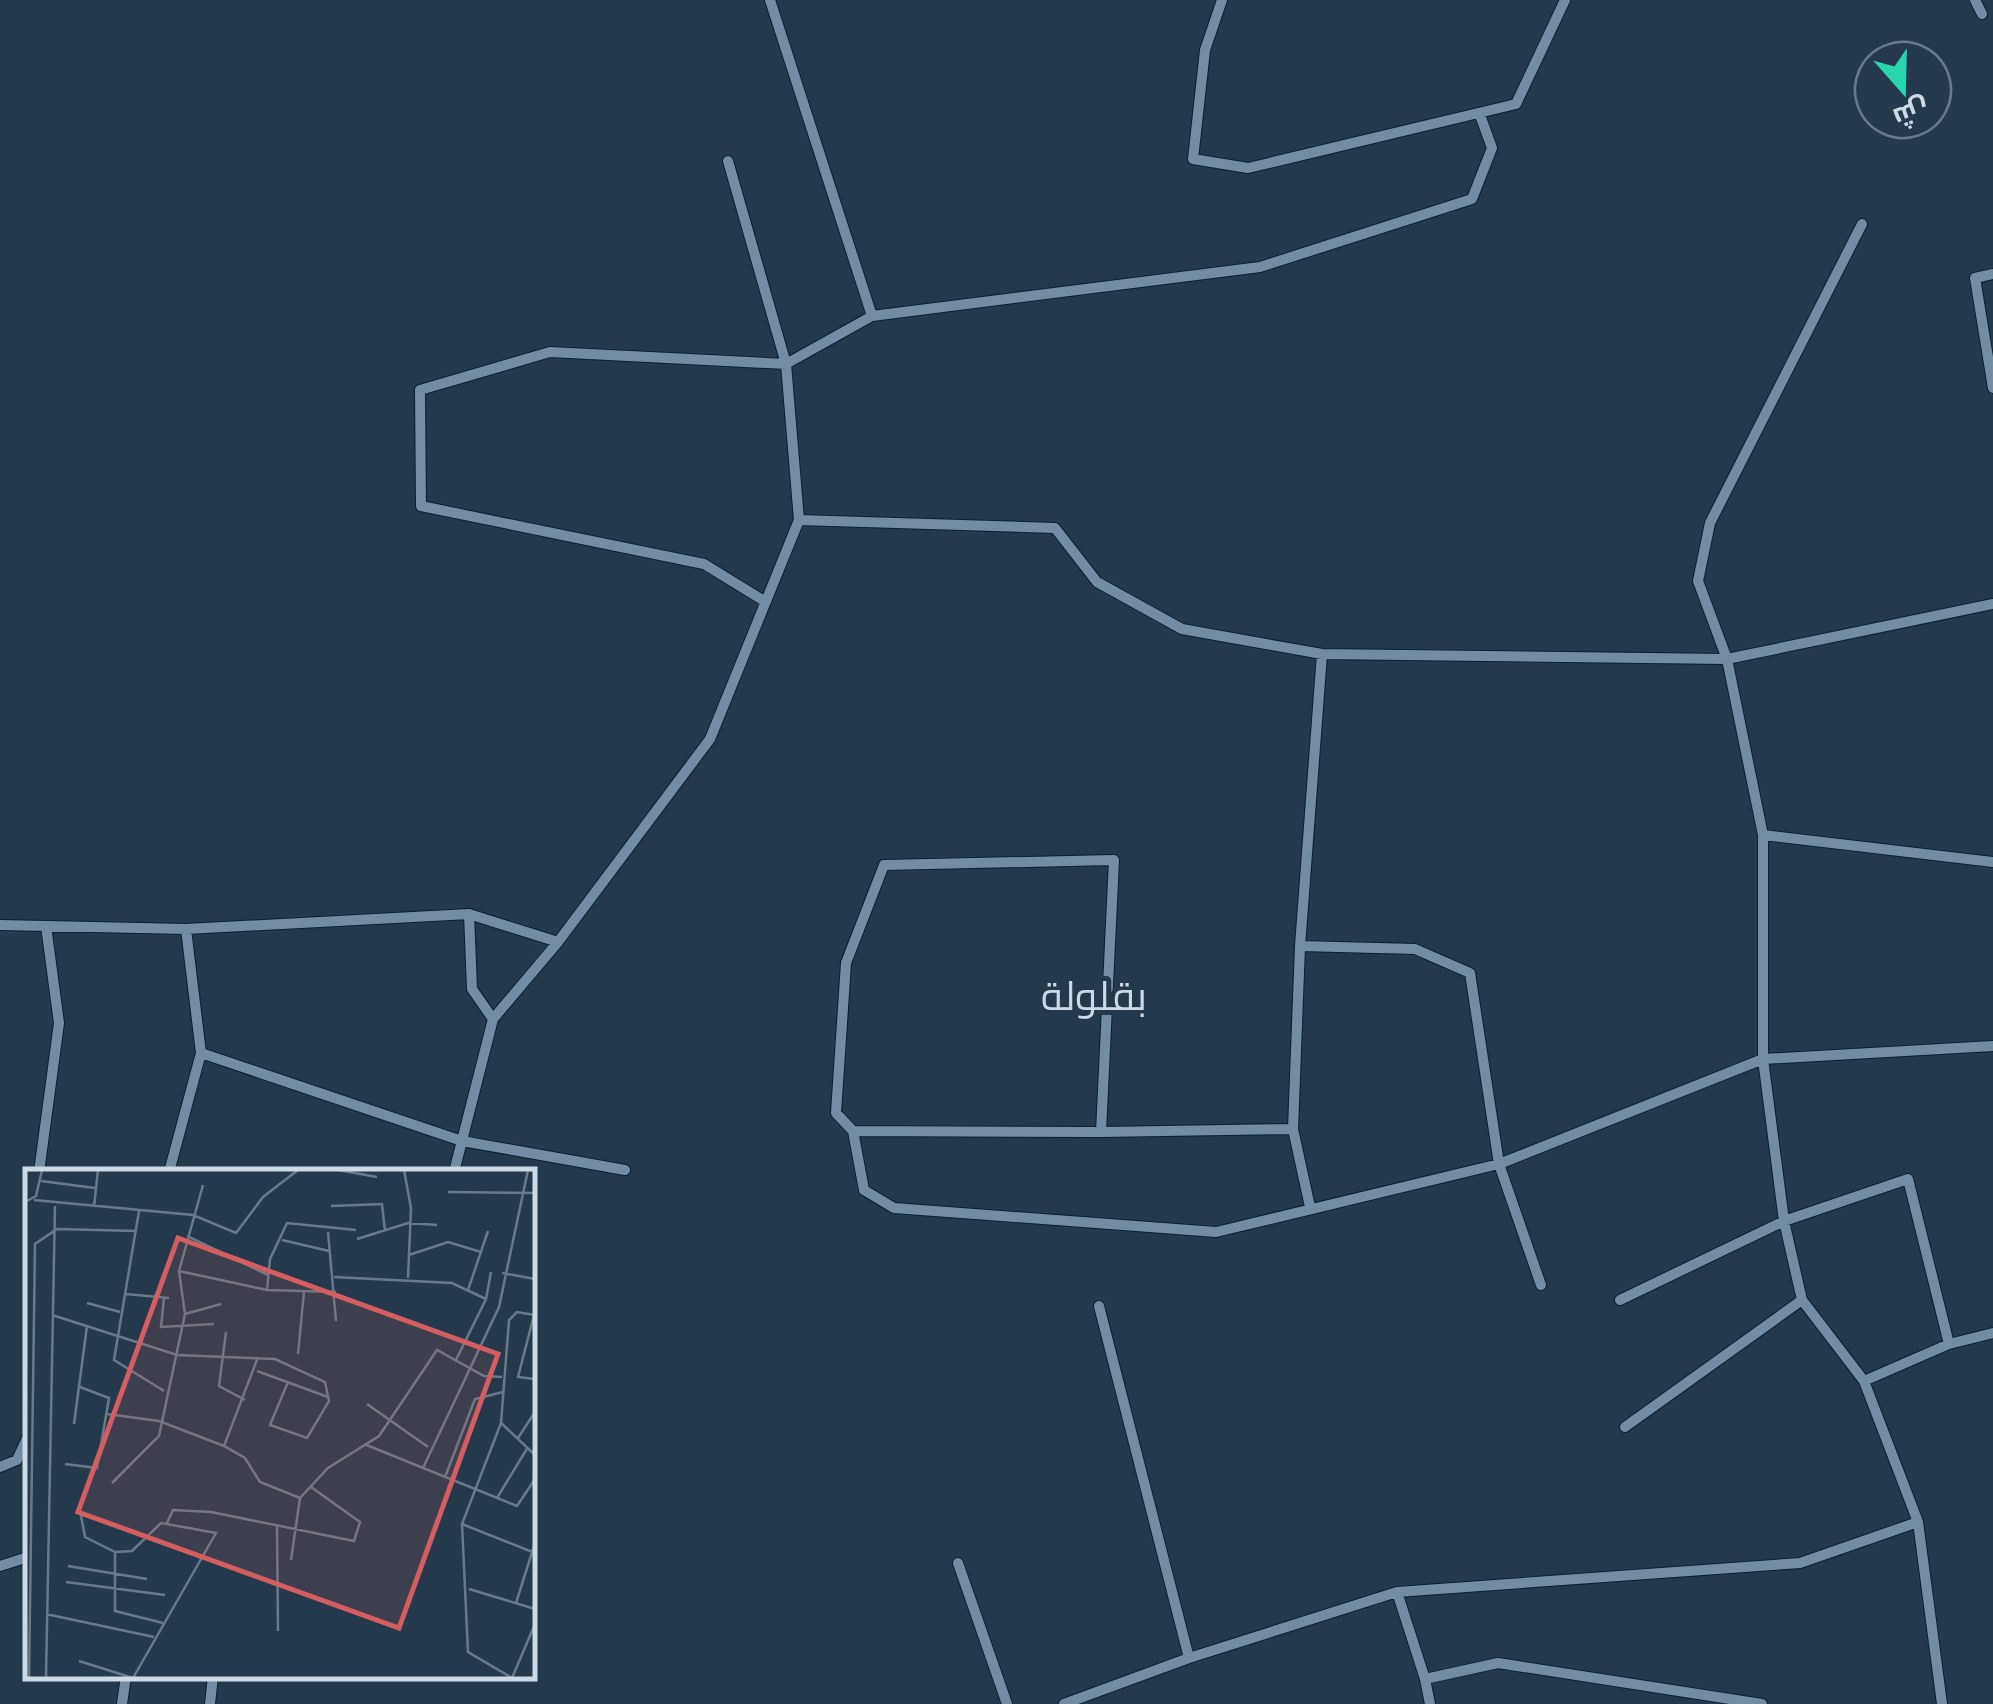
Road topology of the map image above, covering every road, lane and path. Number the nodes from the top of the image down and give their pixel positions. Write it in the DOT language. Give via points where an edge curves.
graph roads {
  1 [pos="770,0"];
  2 [pos="1222,0"];
  3 [pos="1565,0"];
  4 [pos="1975,0"];
  5 [pos="1982,14"];
  6 [pos="1480,115"];
  7 [pos="728,161"];
  8 [pos="1862,224"];
  9 [pos="1993,274"];
  10 [pos="872,316"];
  11 [pos="786,364"];
  12 [pos="1993,388"];
  13 [pos="800,520"];
  14 [pos="766,602"];
  15 [pos="1993,604"];
  16 [pos="1322,654"];
  17 [pos="1727,659"];
  18 [pos="1763,834"];
  19 [pos="1993,862"];
  20 [pos="469,914"];
  21 [pos="0,925"];
  22 [pos="46,926"];
  23 [pos="186,930"];
  24 [pos="558,942"];
  25 [pos="1300,946"];
  26 [pos="493,1019"];
  27 [pos="1993,1046"];
  28 [pos="201,1053"];
  29 [pos="1763,1059"];
  30 [pos="1293,1129"];
  31 [pos="852,1131"];
  32 [pos="1101,1132"];
  33 [pos="462,1141"];
  34 [pos="1499,1164"];
  35 [pos="38,1169"];
  36 [pos="170,1169"];
  37 [pos="455,1169"];
  38 [pos="625,1170"];
  39 [pos="1310,1207"];
  40 [pos="1784,1221"];
  41 [pos="1540,1284"];
  42 [pos="1620,1300"];
  43 [pos="1802,1300"];
  44 [pos="1099,1306"];
  45 [pos="1993,1333"];
  46 [pos="1949,1344"];
  47 [pos="1864,1381"];
  48 [pos="1625,1428"];
  49 [pos="25,1443"];
  50 [pos="0,1466"];
  51 [pos="1918,1522"];
  52 [pos="25,1558"];
  53 [pos="958,1562"];
  54 [pos="0,1566"];
  55 [pos="1396,1592"];
  56 [pos="1189,1658"];
  57 [pos="126,1679"];
  58 [pos="213,1679"];
  59 [pos="1425,1679"];
  60 [pos="122,1704"];
  61 [pos="210,1704"];
  62 [pos="1008,1704"];
  63 [pos="1064,1704"];
  64 [pos="1430,1704"];
  65 [pos="1762,1704"];
  66 [pos="1942,1704"];
  1 -- 10 [label="street"];
  2 -- 6 [label="street" via="1206,50 1193,159 1248,168"];
  3 -- 6 [label="street" via="1516,104"];
  4 -- 5 [label="street"];
  6 -- 10 [label="street" via="1492,148 1472,199 1260,267"];
  7 -- 11 [label="street"];
  8 -- 17 [label="street" via="1710,523 1698,581"];
  9 -- 12 [label="street" via="1975,278"];
  10 -- 11 [label="street"];
  11 -- 13 [label="street"];
  11 -- 14 [label="street" via="550,352 420,390 421,506 704,564"];
  13 -- 14 [label="street"];
  13 -- 16 [label="street" via="1055,528 1097,582 1182,630"];
  14 -- 24 [label="street" via="710,739"];
  15 -- 17 [label="street"];
  16 -- 17 [label="street"];
  16 -- 25 [label="street"];
  17 -- 18 [label="street"];
  18 -- 19 [label="street"];
  18 -- 29 [label="street"];
  20 -- 23 [label="street"];
  20 -- 24 [label="street"];
  20 -- 26 [label="street" via="472,989"];
  21 -- 22 [label="street"];
  22 -- 23 [label="street"];
  22 -- 35 [label="street" via="59,1023"];
  23 -- 28 [label="street"];
  24 -- 26 [label="street"];
  25 -- 30 [label="street"];
  25 -- 34 [label="street" via="1415,948 1470,973"];
  26 -- 33 [label="street"];
  27 -- 29 [label="street"];
  28 -- 33 [label="street"];
  28 -- 36 [label="street"];
  29 -- 34 [label="street"];
  29 -- 40 [label="street"];
  30 -- 32 [label="street"];
  30 -- 39 [label="street"];
  31 -- 32 [label="street"];
  31 -- 32 [label="street" via="836,1112 846,963 884,864 1114,860"];
  31 -- 39 [label="street" via="864,1190 894,1208 1216,1232"];
  33 -- 37 [label="street"];
  33 -- 38 [label="street"];
  34 -- 39 [label="street"];
  34 -- 41 [label="street"];
  40 -- 42 [label="street"];
  40 -- 43 [label="street"];
  40 -- 46 [label="street" via="1908,1179"];
  43 -- 47 [label="street"];
  43 -- 48 [label="street"];
  44 -- 56 [label="street"];
  45 -- 46 [label="street"];
  46 -- 47 [label="street"];
  47 -- 51 [label="street"];
  49 -- 50 [label="street" via="17,1460"];
  51 -- 55 [label="street" via="1800,1563"];
  51 -- 66 [label="street"];
  52 -- 54 [label="street"];
  53 -- 62 [label="street"];
  55 -- 56 [label="street"];
  55 -- 59 [label="street"];
  56 -- 63 [label="street"];
  57 -- 60 [label="street"];
  58 -- 61 [label="street"];
  59 -- 64 [label="street"];
  59 -- 65 [label="street" via="1498,1662"];
}
